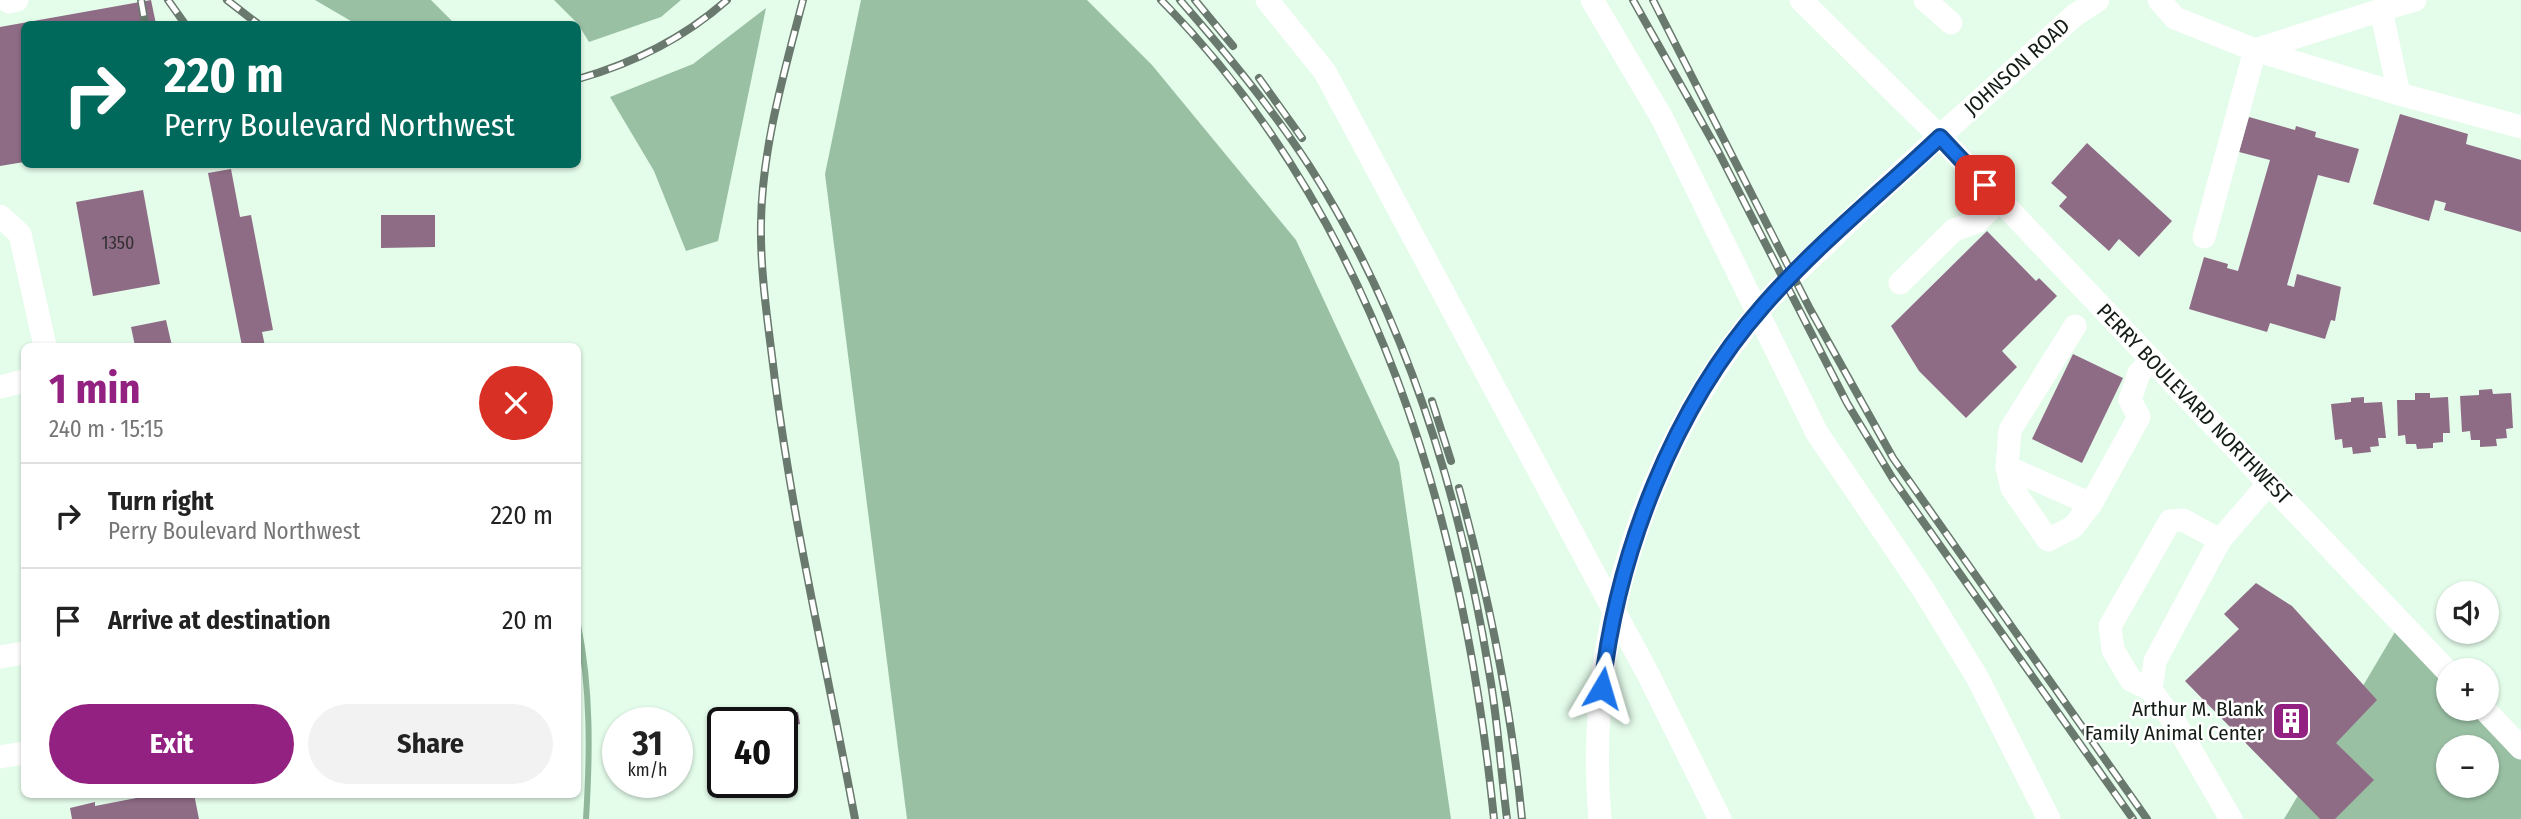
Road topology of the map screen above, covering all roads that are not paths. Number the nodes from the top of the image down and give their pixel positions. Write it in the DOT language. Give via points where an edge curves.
graph roads {
  1 [pos="1267,0"];
  2 [pos="1592,0"];
  3 [pos="1801,0"];
  4 [pos="1926,0"];
  5 [pos="2098,0"];
  6 [pos="2159,0"];
  7 [pos="2415,0"];
  8 [pos="2381,10"];
  9 [pos="1951,23"];
  10 [pos="2255,50"];
  11 [pos="2399,94"];
  12 [pos="2521,127"];
  13 [pos="1940,137"];
  14 [pos="1999,200"];
  15 [pos="0,216"];
  16 [pos="2204,237"];
  17 [pos="1900,284"];
  18 [pos="2075,326"];
  19 [pos="44,343"];
  20 [pos="2152,360"];
  21 [pos="21,383"];
  22 [pos="0,387"];
  23 [pos="2007,467"];
  24 [pos="2269,484"];
  25 [pos="2091,504"];
  26 [pos="2220,540"];
  27 [pos="21,654"];
  28 [pos="0,657"];
  29 [pos="2436,659"];
  30 [pos="2151,691"];
  31 [pos="2495,721"];
  32 [pos="2521,748"];
  33 [pos="21,754"];
  34 [pos="0,757"];
  35 [pos="1600,819"];
  36 [pos="1720,819"];
  37 [pos="2049,819"];
  38 [pos="2231,819"];
  1 -- 36 [label="street" via="1325,72 1643,664"];
  2 -- 37 [label="street" via="1662,118 1817,433 1977,677"];
  3 -- 13 [label="street, PERRY BOULEVARD NORTHWEST"];
  4 -- 9 [label="street"];
  5 -- 13 [label="street, JOHNSON ROAD" via="2075,15"];
  6 -- 10 [label="street" via="2175,18"];
  7 -- 8 [label="street"];
  8 -- 10 [label="street"];
  8 -- 11 [label="street"];
  10 -- 11 [label="street"];
  10 -- 16 [label="street"];
  11 -- 12 [label="street"];
  13 -- 14 [label="street, PERRY BOULEVARD NORTHWEST"];
  13 -- 35 [label="street, JOHNSON ROAD" via="1762,307 1710,379 1657,476 1607,640 1599,713"];
  14 -- 17 [label="street" via="1977,222 1954,230"];
  14 -- 20 [label="street, PERRY BOULEVARD NORTHWEST"];
  15 -- 19 [label="street" via="20,233"];
  18 -- 23 [label="street" via="2010,430"];
  20 -- 24 [label="street, PERRY BOULEVARD NORTHWEST"];
  20 -- 25 [label="street" via="2139,373 2130,400 2139,417"];
  21 -- 22 [label="street"];
  23 -- 25 [label="street"];
  23 -- 25 [label="street" via="2012,488 2048,540 2073,527"];
  24 -- 26 [label="street"];
  24 -- 29 [label="street, PERRY BOULEVARD NORTHWEST"];
  26 -- 30 [label="street" via="2155,661"];
  26 -- 30 [label="street" via="2183,520 2170,521 2110,626 2113,650 2131,680"];
  27 -- 28 [label="street"];
  30 -- 38 [label="street"];
  31 -- 32 [label="street"];
  33 -- 34 [label="street"];
}
